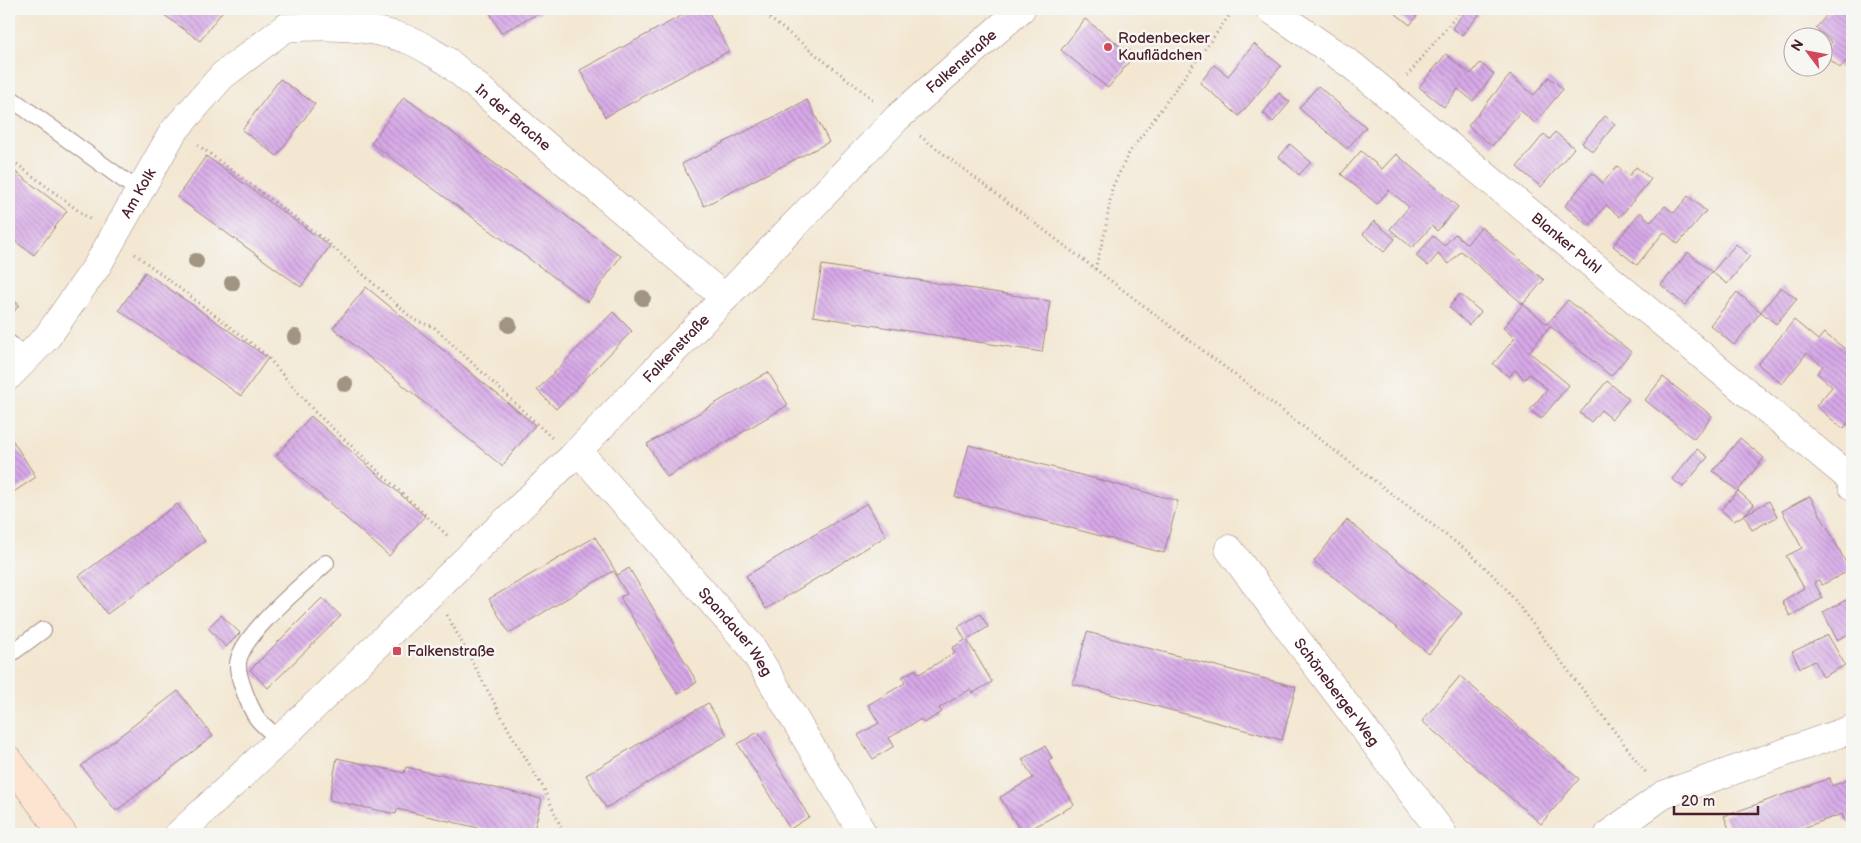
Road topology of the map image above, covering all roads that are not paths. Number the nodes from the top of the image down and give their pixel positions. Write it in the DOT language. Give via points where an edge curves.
graph roads {
  1 [pos="1021,9"];
  2 [pos="1270,9"];
  3 [pos="280,18"];
  4 [pos="9,97"];
  5 [pos="139,192"];
  6 [pos="725,298"];
  7 [pos="15,359"];
  8 [pos="575,454"];
  9 [pos="1852,486"];
  10 [pos="1229,549"];
  11 [pos="326,564"];
  12 [pos="43,630"];
  13 [pos="9,655"];
  14 [pos="1852,729"];
  15 [pos="280,740"];
  16 [pos="9,760"];
  17 [pos="63,834"];
  18 [pos="179,834"];
  19 [pos="863,834"];
  20 [pos="1443,834"];
  21 [pos="1609,834"];
  1 -- 6 [label="street, Falkenstraße" via="897,118"];
  2 -- 9 [label="street, Blanker Puhl" via="1353,66 1851,479"];
  3 -- 5 [label="street, Am Kolk" via="176,128"];
  3 -- 6 [label="street, In der Brache" via="361,28 410,41 447,61"];
  4 -- 5 [label="lane"];
  5 -- 7 [label="street, Am Kolk" via="97,266 47,337"];
  6 -- 8 [label="street, Falkenstraße"];
  8 -- 15 [label="street, Falkenstraße"];
  8 -- 19 [label="street, Spandauer Weg" via="751,646"];
  10 -- 20 [label="street, Schöneberger Weg"];
  11 -- 15 [label="lane" via="258,627 243,647 238,664 244,690 257,718"];
  12 -- 13 [label="lane"];
  14 -- 21 [label="street" via="1663,795"];
  15 -- 18 [label="street, Falkenstraße"];
  16 -- 17 [label="street"];
}
